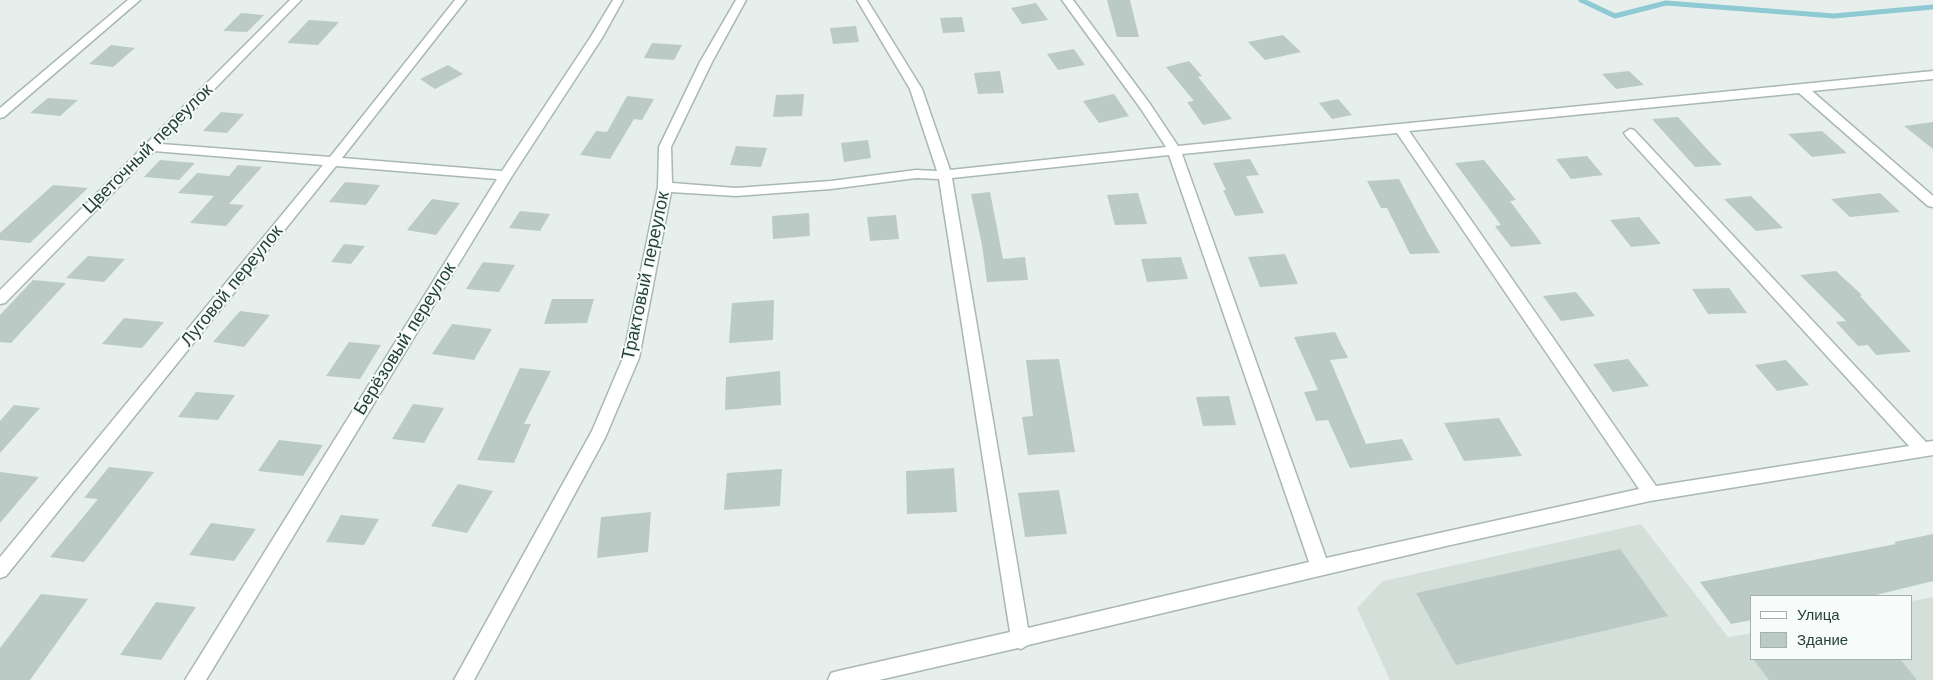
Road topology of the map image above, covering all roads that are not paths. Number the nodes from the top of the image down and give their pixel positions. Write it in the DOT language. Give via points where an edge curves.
graph roads {
  1 [pos="135,0"];
  2 [pos="296,0"];
  3 [pos="461,0"];
  4 [pos="618,0"];
  5 [pos="741,0"];
  6 [pos="862,0"];
  7 [pos="1067,0"];
  8 [pos="1933,76"];
  9 [pos="1803,90"];
  10 [pos="0,114"];
  11 [pos="1400,128"];
  12 [pos="1630,133"];
  13 [pos="149,147"];
  14 [pos="1174,150"];
  15 [pos="334,160"];
  16 [pos="506,175"];
  17 [pos="945,175"];
  18 [pos="665,187"];
  19 [pos="1933,203"];
  20 [pos="0,299"];
  21 [pos="1928,449"];
  22 [pos="1652,494"];
  23 [pos="1320,567"];
  24 [pos="0,570"];
  25 [pos="1021,640"];
  26 [pos="195,680"];
  27 [pos="464,680"];
  28 [pos="838,680"];
  1 -- 10 [label="street"];
  2 -- 13 [label="street, Цветочный переулок"];
  3 -- 15 [label="street, Луговой переулок"];
  4 -- 16 [label="street, Берёзовый переулок"];
  5 -- 18 [label="street, Трактовый переулок" via="706,62 665,147"];
  6 -- 17 [label="street" via="916,89"];
  7 -- 14 [label="street"];
  8 -- 9 [label="street"];
  9 -- 11 [label="street"];
  9 -- 19 [label="street"];
  11 -- 14 [label="street"];
  11 -- 22 [label="street"];
  12 -- 21 [label="street"];
  13 -- 15 [label="street"];
  13 -- 20 [label="street, Цветочный переулок"];
  14 -- 17 [label="street"];
  14 -- 23 [label="street"];
  15 -- 16 [label="street"];
  15 -- 24 [label="street, Луговой переулок"];
  16 -- 26 [label="street, Берёзовый переулок"];
  17 -- 18 [label="street" via="916,174 736,192"];
  17 -- 25 [label="street"];
  18 -- 27 [label="street, Трактовый переулок" via="631,358 599,433"];
  21 -- 22 [label="street"];
  22 -- 23 [label="street"];
  23 -- 25 [label="street"];
  25 -- 28 [label="street"];
}
